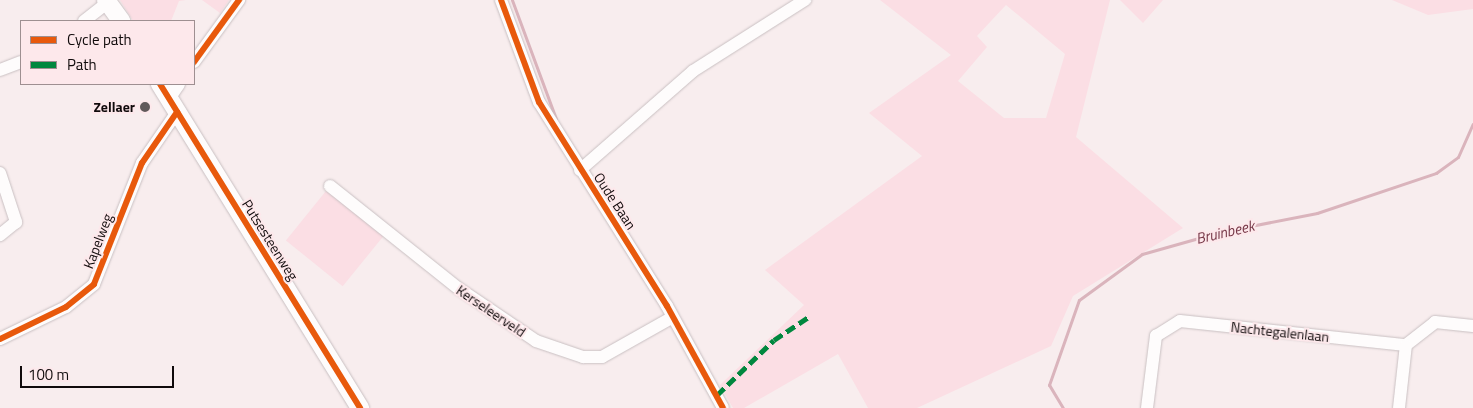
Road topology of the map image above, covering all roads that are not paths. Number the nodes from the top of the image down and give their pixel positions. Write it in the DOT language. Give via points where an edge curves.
graph roads {
  1 [pos="239,0"];
  2 [pos="501,0"];
  3 [pos="805,0"];
  4 [pos="108,1"];
  5 [pos="85,20"];
  6 [pos="119,20"];
  7 [pos="195,61"];
  8 [pos="20,62"];
  9 [pos="0,70"];
  10 [pos="161,85"];
  11 [pos="179,85"];
  12 [pos="173,105"];
  13 [pos="580,170"];
  14 [pos="0,173"];
  15 [pos="330,186"];
  16 [pos="0,235"];
  17 [pos="672,317"];
  18 [pos="1473,326"];
  19 [pos="0,339"];
  20 [pos="1406,345"];
  21 [pos="360,408"];
  22 [pos="723,408"];
  23 [pos="1147,408"];
  24 [pos="1399,408"];
  1 -- 7 [label="street"];
  2 -- 13 [label="street, Oude Baan" via="539,102"];
  3 -- 13 [label="street, Oude Baan" via="693,71"];
  4 -- 5 [label="street"];
  4 -- 6 [label="main road"];
  8 -- 9 [label="street"];
  10 -- 12 [label="main road, Putsesteenweg"];
  11 -- 12 [label="street, Kapelweg"];
  12 -- 19 [label="street, Kapelweg" via="142,163 94,284 66,307"];
  12 -- 21 [label="main road, Putsesteenweg"];
  13 -- 17 [label="street, Oude Baan"];
  14 -- 16 [label="street" via="16,222"];
  15 -- 17 [label="street, Kerseleerveld" via="450,282 536,341 583,357 602,357"];
  17 -- 22 [label="street, Oude Baan"];
  18 -- 20 [label="street" via="1436,322"];
  20 -- 23 [label="street, Nachtegalenlaan" via="1180,321 1156,336"];
  20 -- 24 [label="street"];
}
